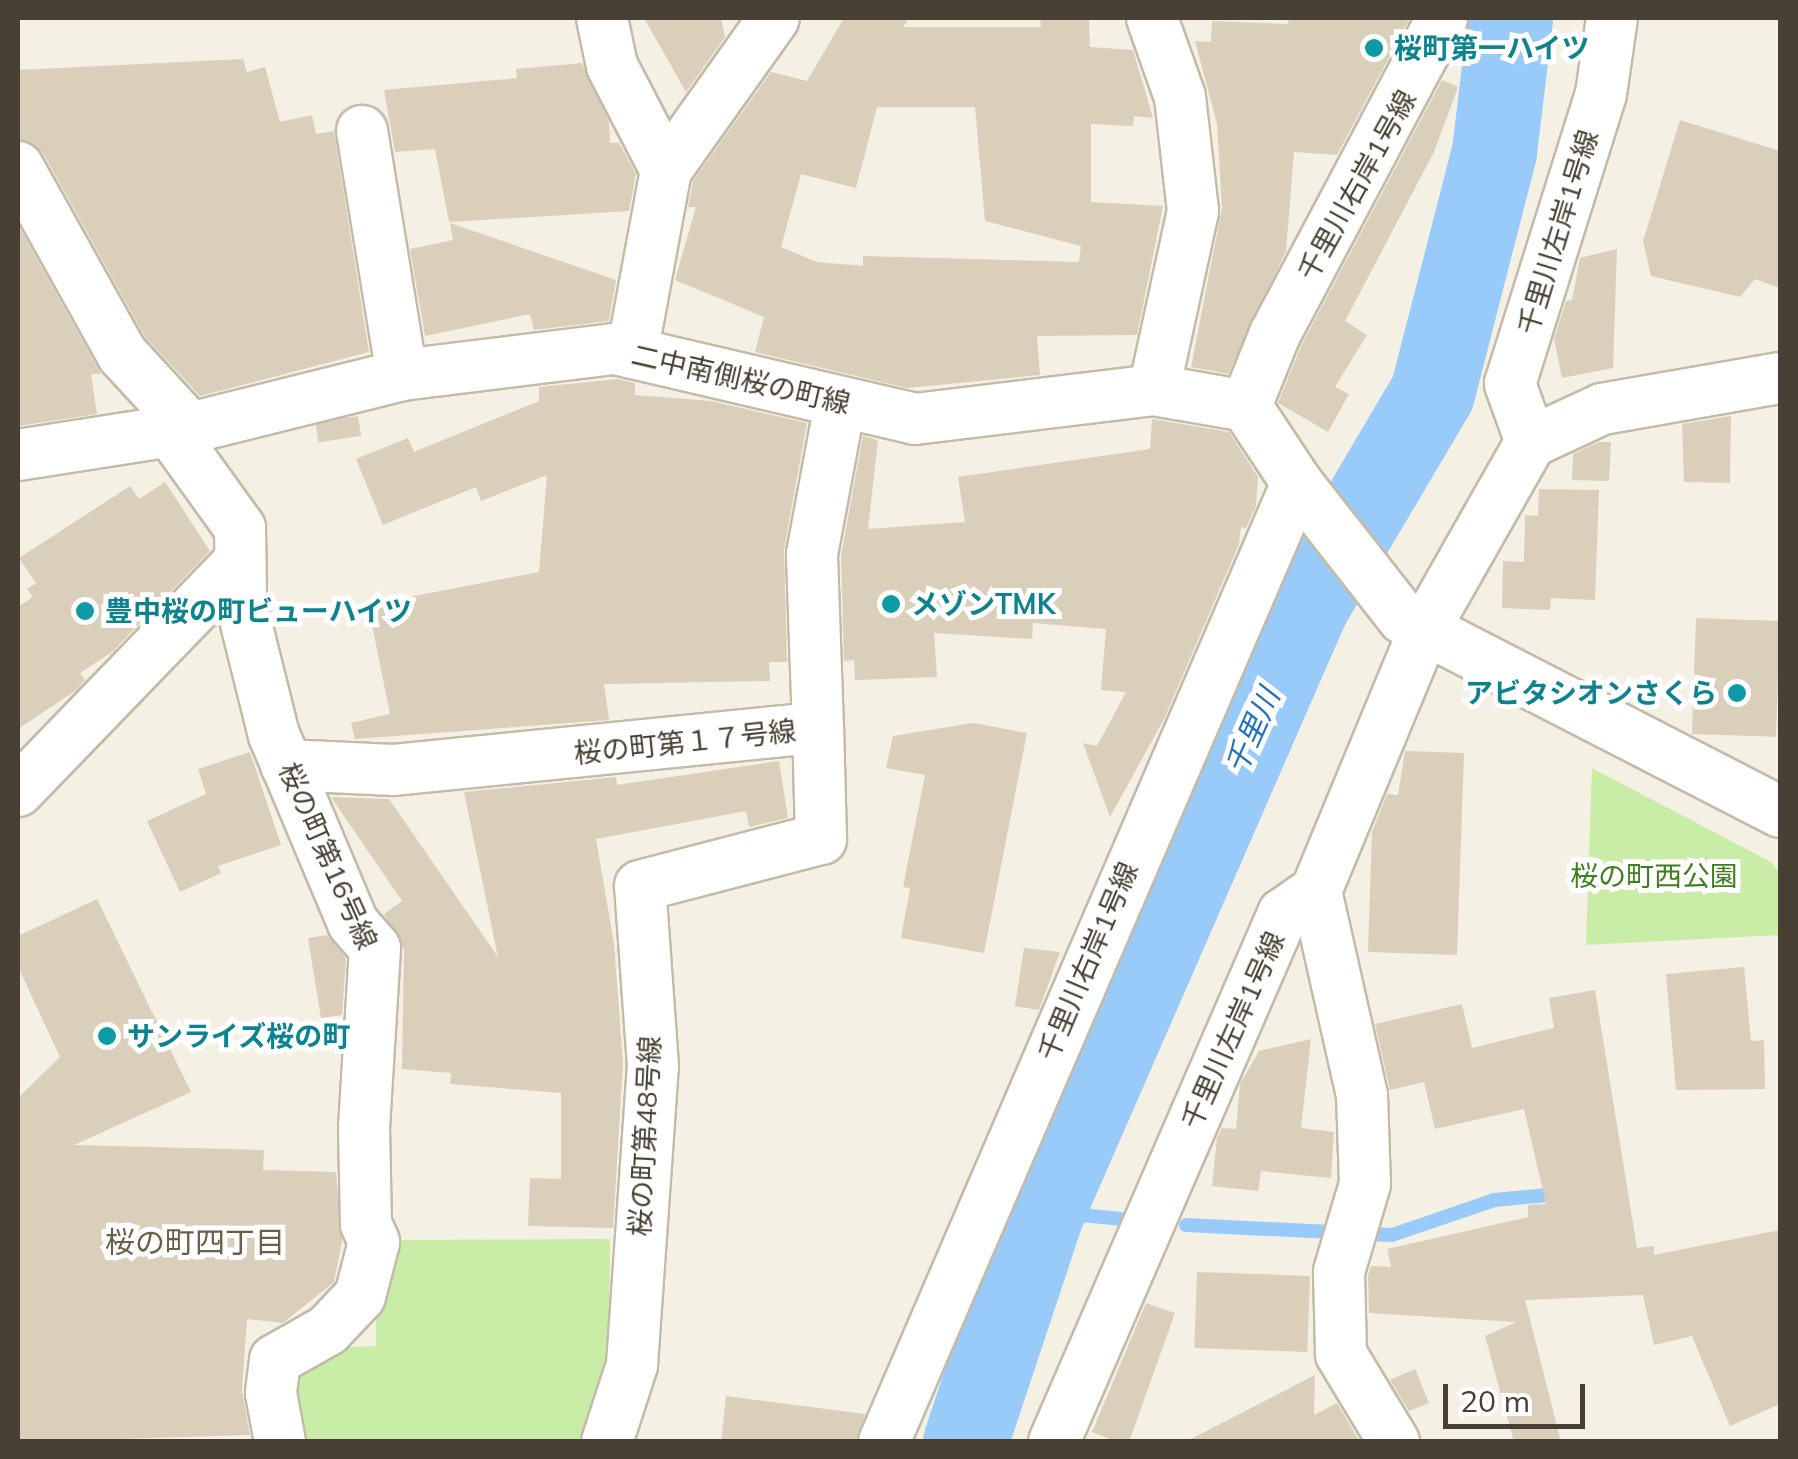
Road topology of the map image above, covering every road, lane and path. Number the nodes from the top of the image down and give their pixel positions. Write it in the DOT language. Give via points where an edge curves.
graph roads {
  1 [pos="602,18"];
  2 [pos="774,18"];
  3 [pos="1152,18"];
  4 [pos="1442,18"];
  5 [pos="1612,18"];
  6 [pos="362,131"];
  7 [pos="18,167"];
  8 [pos="666,170"];
  9 [pos="632,353"];
  10 [pos="402,374"];
  11 [pos="1780,378"];
  12 [pos="1154,390"];
  13 [pos="840,404"];
  14 [pos="1246,406"];
  15 [pos="180,429"];
  16 [pos="1531,442"];
  17 [pos="18,455"];
  18 [pos="1301,488"];
  19 [pos="240,561"];
  20 [pos="1414,624"];
  21 [pos="818,728"];
  22 [pos="286,764"];
  23 [pos="24,782"];
  24 [pos="1780,812"];
  25 [pos="1316,890"];
  26 [pos="280,1442"];
  27 [pos="607,1442"];
  28 [pos="884,1442"];
  29 [pos="1054,1442"];
  30 [pos="1394,1442"];
  1 -- 8 [label="street" via="612,66"];
  2 -- 8 [label="street"];
  3 -- 12 [label="street" via="1180,97 1193,211"];
  4 -- 14 [label="street, 千里川右岸1号線" via="1274,334"];
  5 -- 16 [label="street, 千里川左岸1号線" via="1601,94 1510,384"];
  6 -- 10 [label="street"];
  7 -- 15 [label="street, 桜の町第16号線" via="122,354"];
  8 -- 9 [label="street"];
  9 -- 10 [label="street, 二中南側桜の町線" via="615,349"];
  9 -- 13 [label="street, 二中南側桜の町線"];
  10 -- 15 [label="street, 二中南側桜の町線"];
  11 -- 16 [label="street" via="1602,410"];
  12 -- 13 [label="street, 二中南側桜の町線" via="915,419"];
  12 -- 14 [label="street, 二中南側桜の町線"];
  13 -- 21 [label="street, 桜の町第１７号線" via="812,554"];
  14 -- 18 [label="street"];
  15 -- 17 [label="street, 二中南側桜の町線"];
  15 -- 19 [label="street, 桜の町第16号線" via="240,528"];
  16 -- 20 [label="street"];
  18 -- 20 [label="street"];
  18 -- 28 [label="street, 千里川右岸1号線"];
  19 -- 22 [label="street, 桜の町第16号線" via="241,603"];
  19 -- 23 [label="street"];
  20 -- 24 [label="street"];
  20 -- 25 [label="street, 千里川左岸1号線"];
  21 -- 22 [label="street, 桜の町第１７号線" via="394,770"];
  21 -- 27 [label="street, 桜の町第48号線" via="822,839 640,886 654,1066 632,1365"];
  22 -- 26 [label="street, 桜の町第16号線" via="353,923 375,948 364,1128 366,1224 374,1242 360,1296 328,1330 276,1360 271,1393"];
  25 -- 29 [label="street, 千里川左岸1号線" via="1283,914"];
  25 -- 30 [label="street" via="1362,1095 1365,1184 1339,1272 1341,1354"];
}
